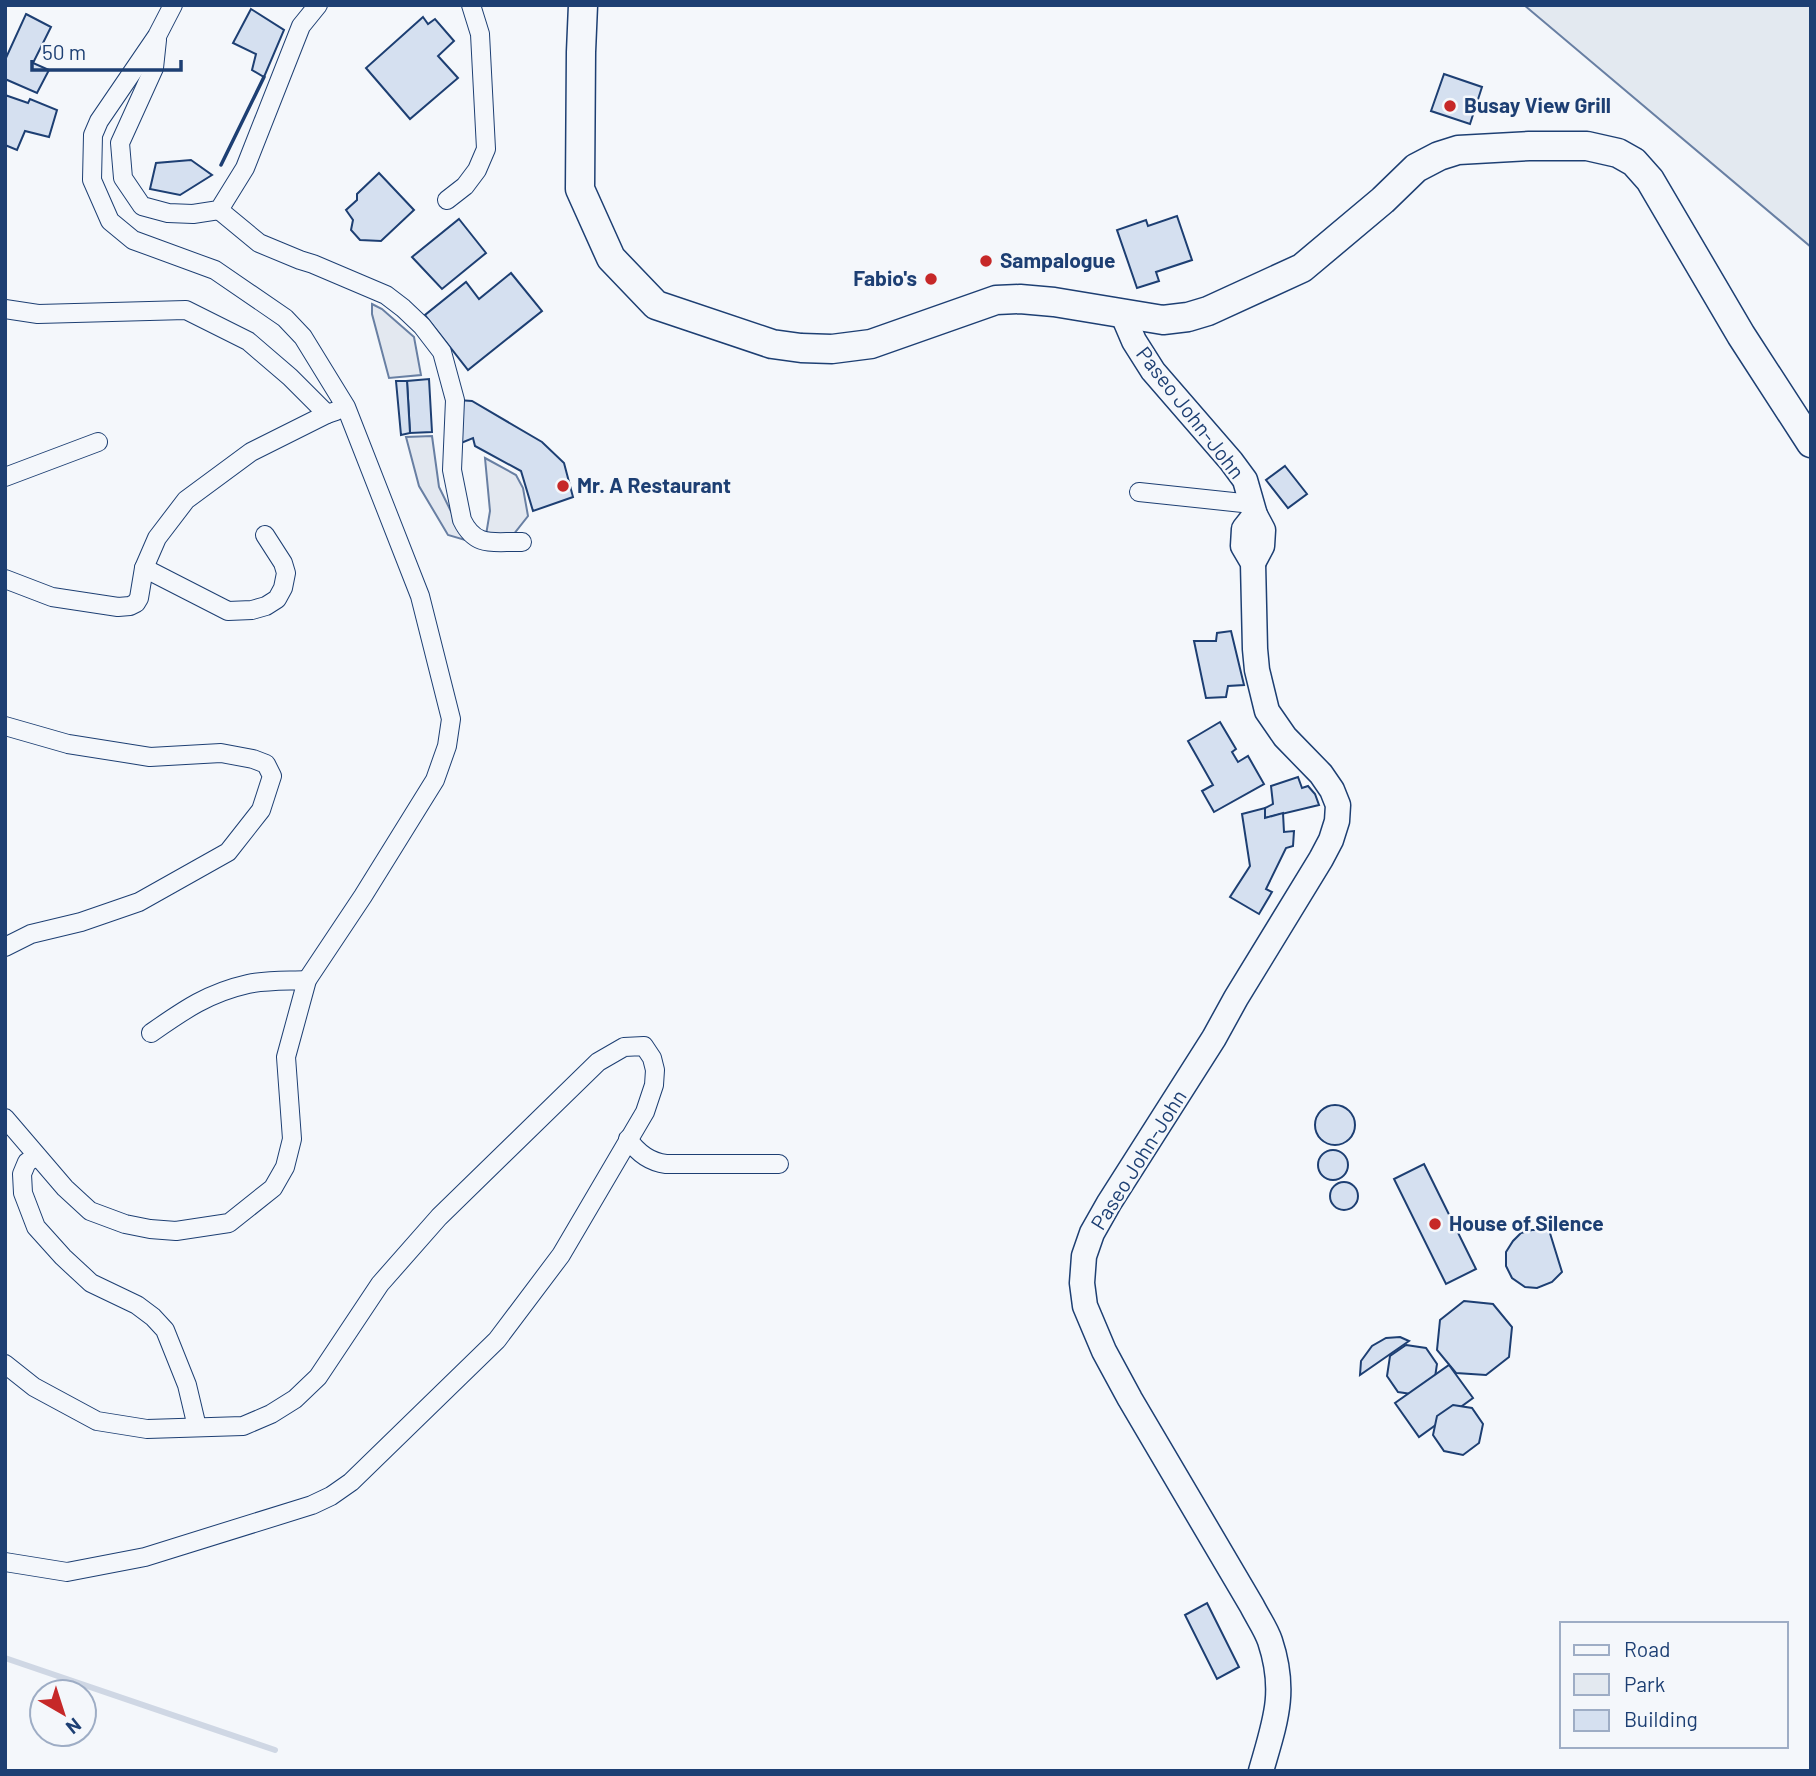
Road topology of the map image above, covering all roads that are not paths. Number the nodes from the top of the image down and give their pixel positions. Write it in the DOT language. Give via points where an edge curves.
graph roads {
  1 [pos="173,5"];
  2 [pos="318,5"];
  3 [pos="471,5"];
  4 [pos="583,5"];
  5 [pos="157,36"];
  6 [pos="447,200"];
  7 [pos="219,210"];
  8 [pos="5,309"];
  9 [pos="1122,313"];
  10 [pos="345,407"];
  11 [pos="327,414"];
  12 [pos="98,442"];
  13 [pos="1811,443"];
  14 [pos="5,477"];
  15 [pos="1139,492"];
  16 [pos="1253,509"];
  17 [pos="265,535"];
  18 [pos="522,542"];
  19 [pos="144,568"];
  20 [pos="5,579"];
  21 [pos="5,726"];
  22 [pos="5,947"];
  23 [pos="307,980"];
  24 [pos="151,1033"];
  25 [pos="5,1118"];
  26 [pos="628,1139"];
  27 [pos="37,1157"];
  28 [pos="779,1164"];
  29 [pos="5,1364"];
  30 [pos="197,1427"];
  31 [pos="5,1562"];
  32 [pos="1261,1771"];
  1 -- 5 [label="street"];
  2 -- 7 [label="street" via="302,26 245,168"];
  3 -- 6 [label="street" via="480,34 485,149 477,170"];
  4 -- 9 [label="main road" via="580,189 611,258 656,305 772,344 832,349 871,344 996,300 1055,302"];
  5 -- 7 [label="street" via="154,68 120,143 122,178 142,206 168,213"];
  5 -- 10 [label="street" via="93,135 92,180 110,221 133,240 215,270 285,318 303,337"];
  7 -- 18 [label="street" via="259,243 386,295 422,326 442,352 455,400 452,470 462,520 470,533 483,541"];
  8 -- 11 [label="street" via="37,314 186,310 248,341"];
  9 -- 13 [label="main road" via="1163,320 1188,317 1302,268 1416,168 1439,156 1472,148 1587,146 1618,153 1650,180"];
  9 -- 16 [label="street, Paseo John-John" via="1153,371 1239,472"];
  10 -- 11 [label="street"];
  10 -- 23 [label="street" via="420,596 451,719 435,780"];
  11 -- 19 [label="street" via="251,452 186,500 157,538"];
  12 -- 14 [label="street"];
  15 -- 16 [label="street"];
  16 -- 32 [label="street, Paseo John-John" via="1243,546 1253,563 1255,649 1267,712 1327,782 1338,805 1337,821 1321,859 1093,1233 1084,1256 1082,1283 1084,1306 1104,1351 1269,1639 1280,1692"];
  17 -- 19 [label="street" via="286,573 277,599 252,610 228,611"];
  19 -- 20 [label="street" via="136,603 118,607 52,597"];
  21 -- 22 [label="street" via="68,744 150,757 221,753 266,764 272,776 261,810 228,852 139,902 32,934"];
  23 -- 24 [label="street" via="250,984 213,994"];
  23 -- 27 [label="street" via="286,1057 292,1139 285,1167 273,1188 229,1223 176,1231 125,1224 90,1211"];
  25 -- 27 [label="street"];
  26 -- 28 [label="street" via="655,1162 666,1164"];
  26 -- 30 [label="street" via="645,1112 654,1084 652,1058 644,1046 624,1047 598,1062 439,1217 380,1284 318,1377 295,1399 243,1426"];
  26 -- 31 [label="street" via="561,1255 497,1340 331,1496 145,1557 67,1572"];
  27 -- 30 [label="street" via="27,1162 22,1174 23,1193 36,1227 91,1283 137,1305 165,1330 187,1385"];
  29 -- 30 [label="street" via="34,1387 97,1421 147,1429"];
}
